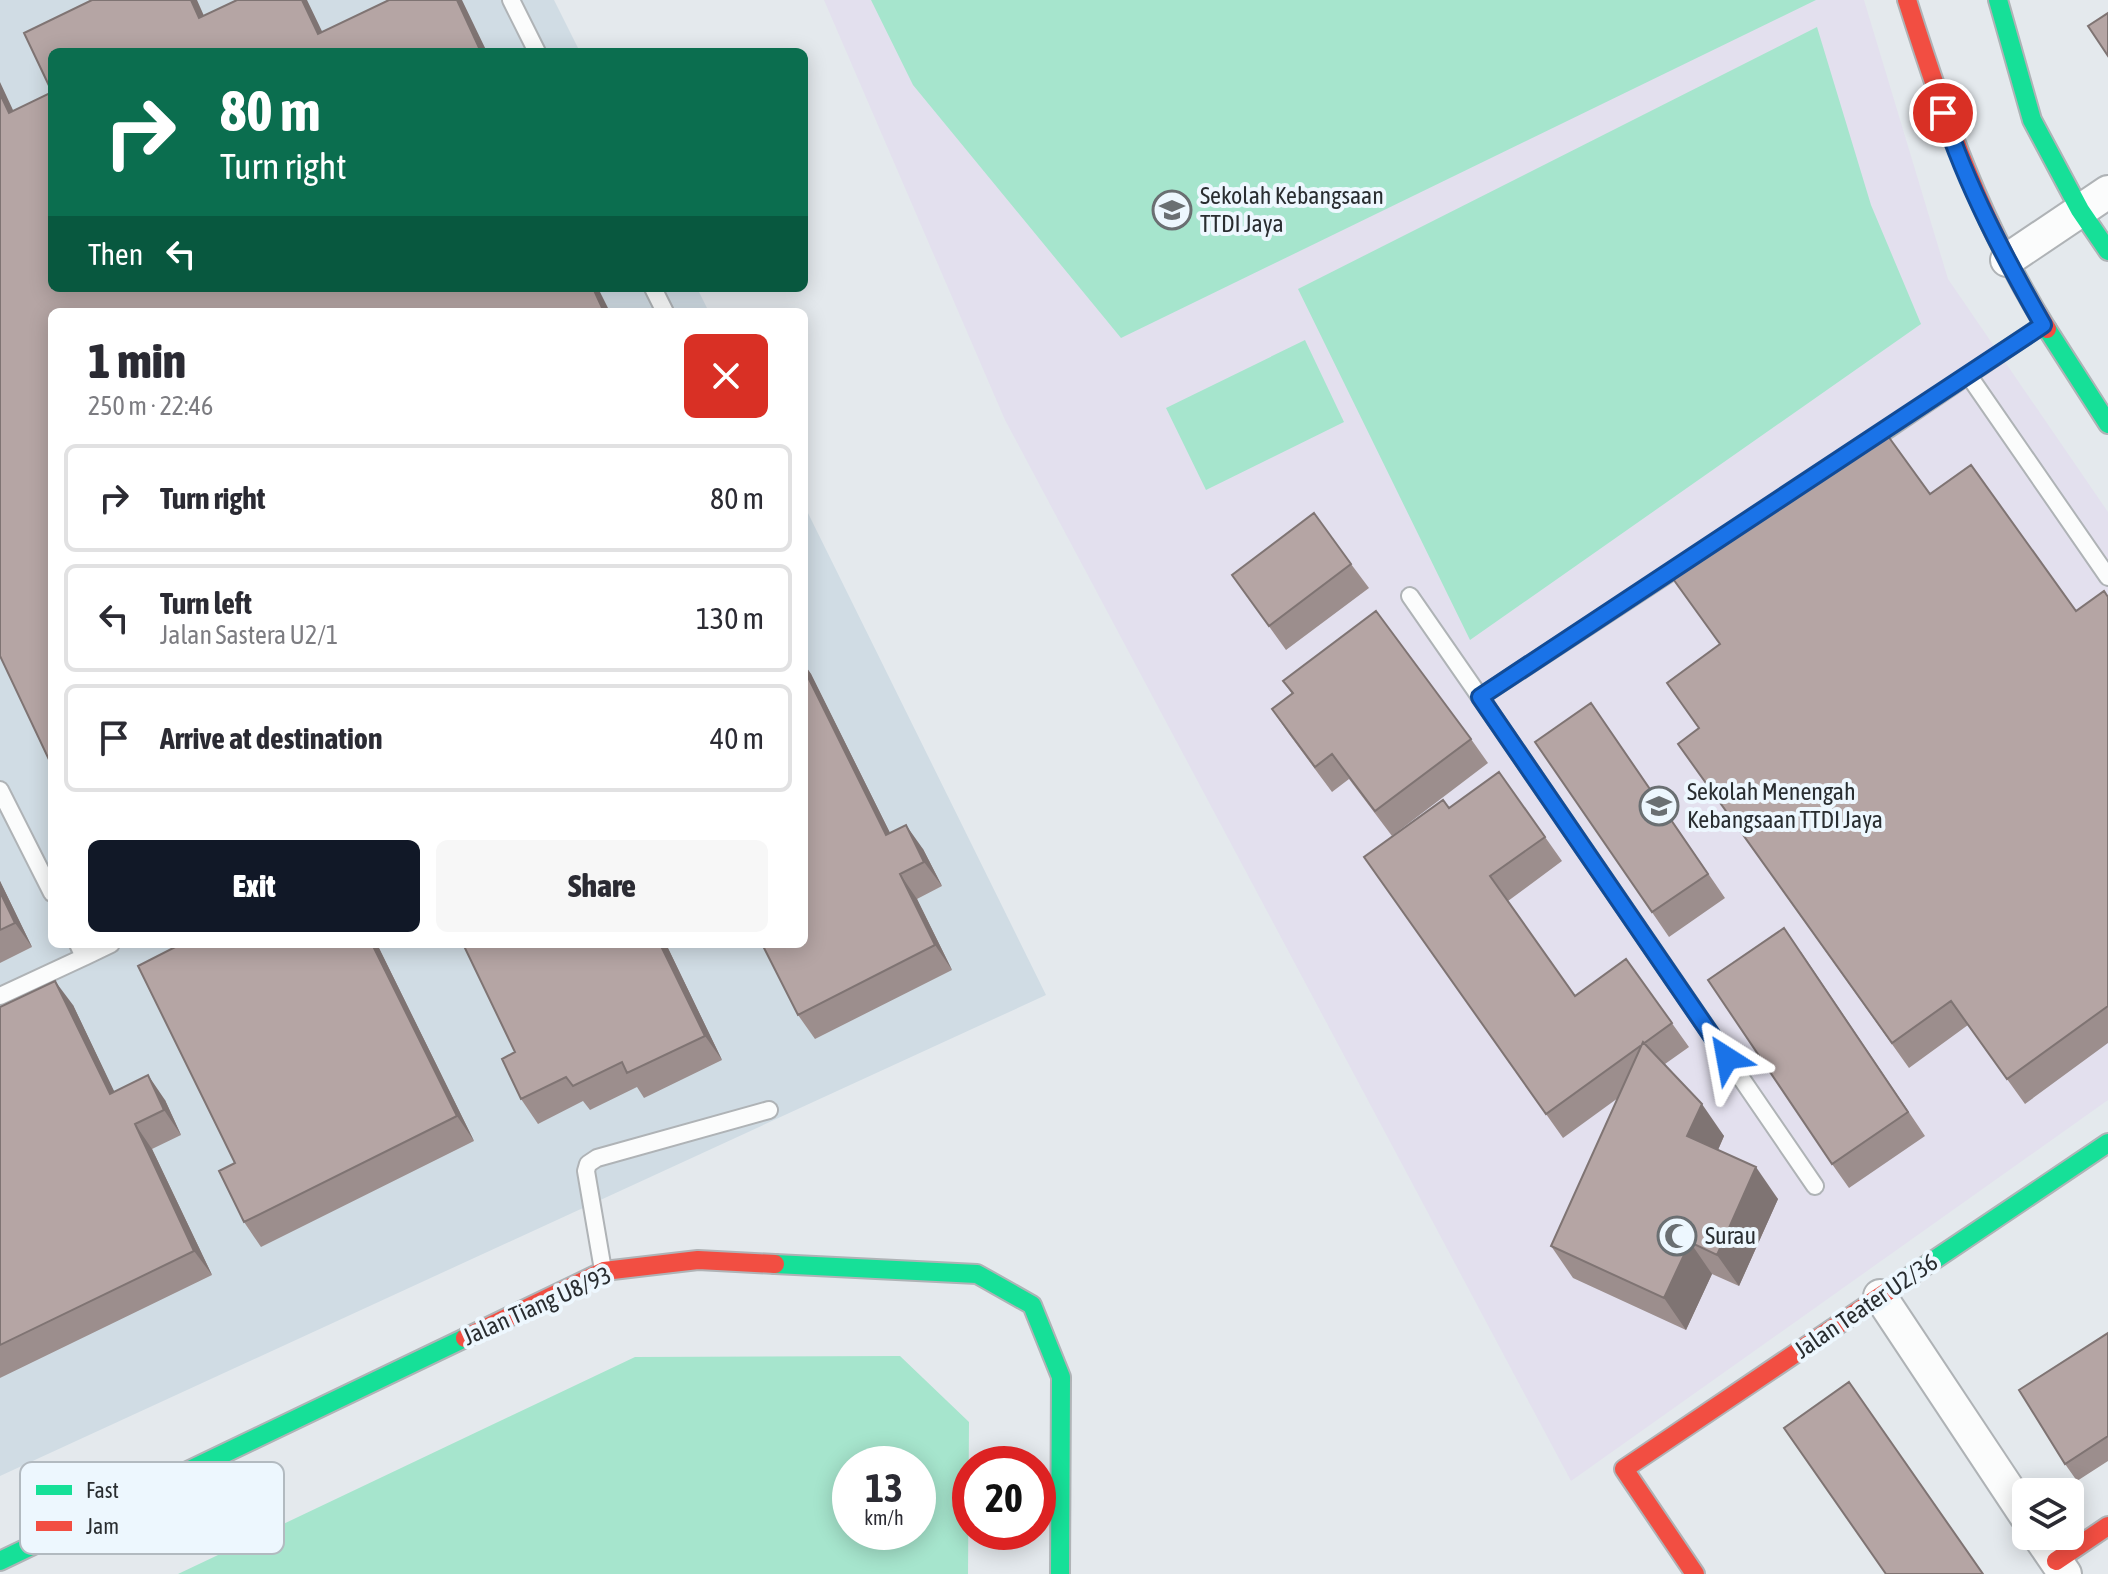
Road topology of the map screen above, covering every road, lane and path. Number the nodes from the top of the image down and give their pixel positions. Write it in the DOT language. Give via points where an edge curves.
graph roads {
  1 [pos="511,0"];
  2 [pos="1907,0"];
  3 [pos="1998,0"];
  4 [pos="535,48"];
  5 [pos="2108,192"];
  6 [pos="2080,210"];
  7 [pos="2108,251"];
  8 [pos="2007,260"];
  9 [pos="2043,325"];
  10 [pos="1969,376"];
  11 [pos="2108,424"];
  12 [pos="1850,454"];
  13 [pos="1771,506"];
  14 [pos="2108,577"];
  15 [pos="1410,596"];
  16 [pos="1480,697"];
  17 [pos="0,790"];
  18 [pos="48,885"];
  19 [pos="81,951"];
  20 [pos="0,996"];
  21 [pos="769,1110"];
  22 [pos="2108,1143"];
  23 [pos="1815,1186"];
  24 [pos="604,1271"];
  25 [pos="1880,1296"];
  26 [pos="206,1462"];
  27 [pos="2012,1495"];
  28 [pos="2108,1526"];
  29 [pos="20,1551"];
  30 [pos="2053,1557"];
  31 [pos="0,1561"];
  32 [pos="1060,1574"];
  33 [pos="1695,1574"];
  1 -- 4 [label="lane"];
  2 -- 8 [label="street" via="1952,141"];
  3 -- 6 [label="street" via="2032,120"];
  5 -- 6 [label="street"];
  6 -- 7 [label="street"];
  6 -- 8 [label="street"];
  8 -- 9 [label="street"];
  9 -- 10 [label="lane"];
  9 -- 11 [label="street"];
  10 -- 12 [label="lane"];
  10 -- 14 [label="lane"];
  13 -- 16 [label="lane"];
  15 -- 16 [label="lane"];
  16 -- 23 [label="lane"];
  17 -- 18 [label="lane"];
  19 -- 20 [label="lane"];
  21 -- 24 [label="lane" via="588,1164"];
  22 -- 25 [label="street, Jalan Teater U2/36"];
  24 -- 26 [label="street, Jalan Tiang U8/93"];
  24 -- 32 [label="street, Jalan Tiang U8/93" via="698,1260 977,1274 1032,1305 1061,1377"];
  25 -- 27 [label="street"];
  25 -- 33 [label="street, Jalan Teater U2/36" via="1624,1469"];
  28 -- 30 [label="street"];
  29 -- 31 [label="street, Jalan Tiang U8/93"];
}
